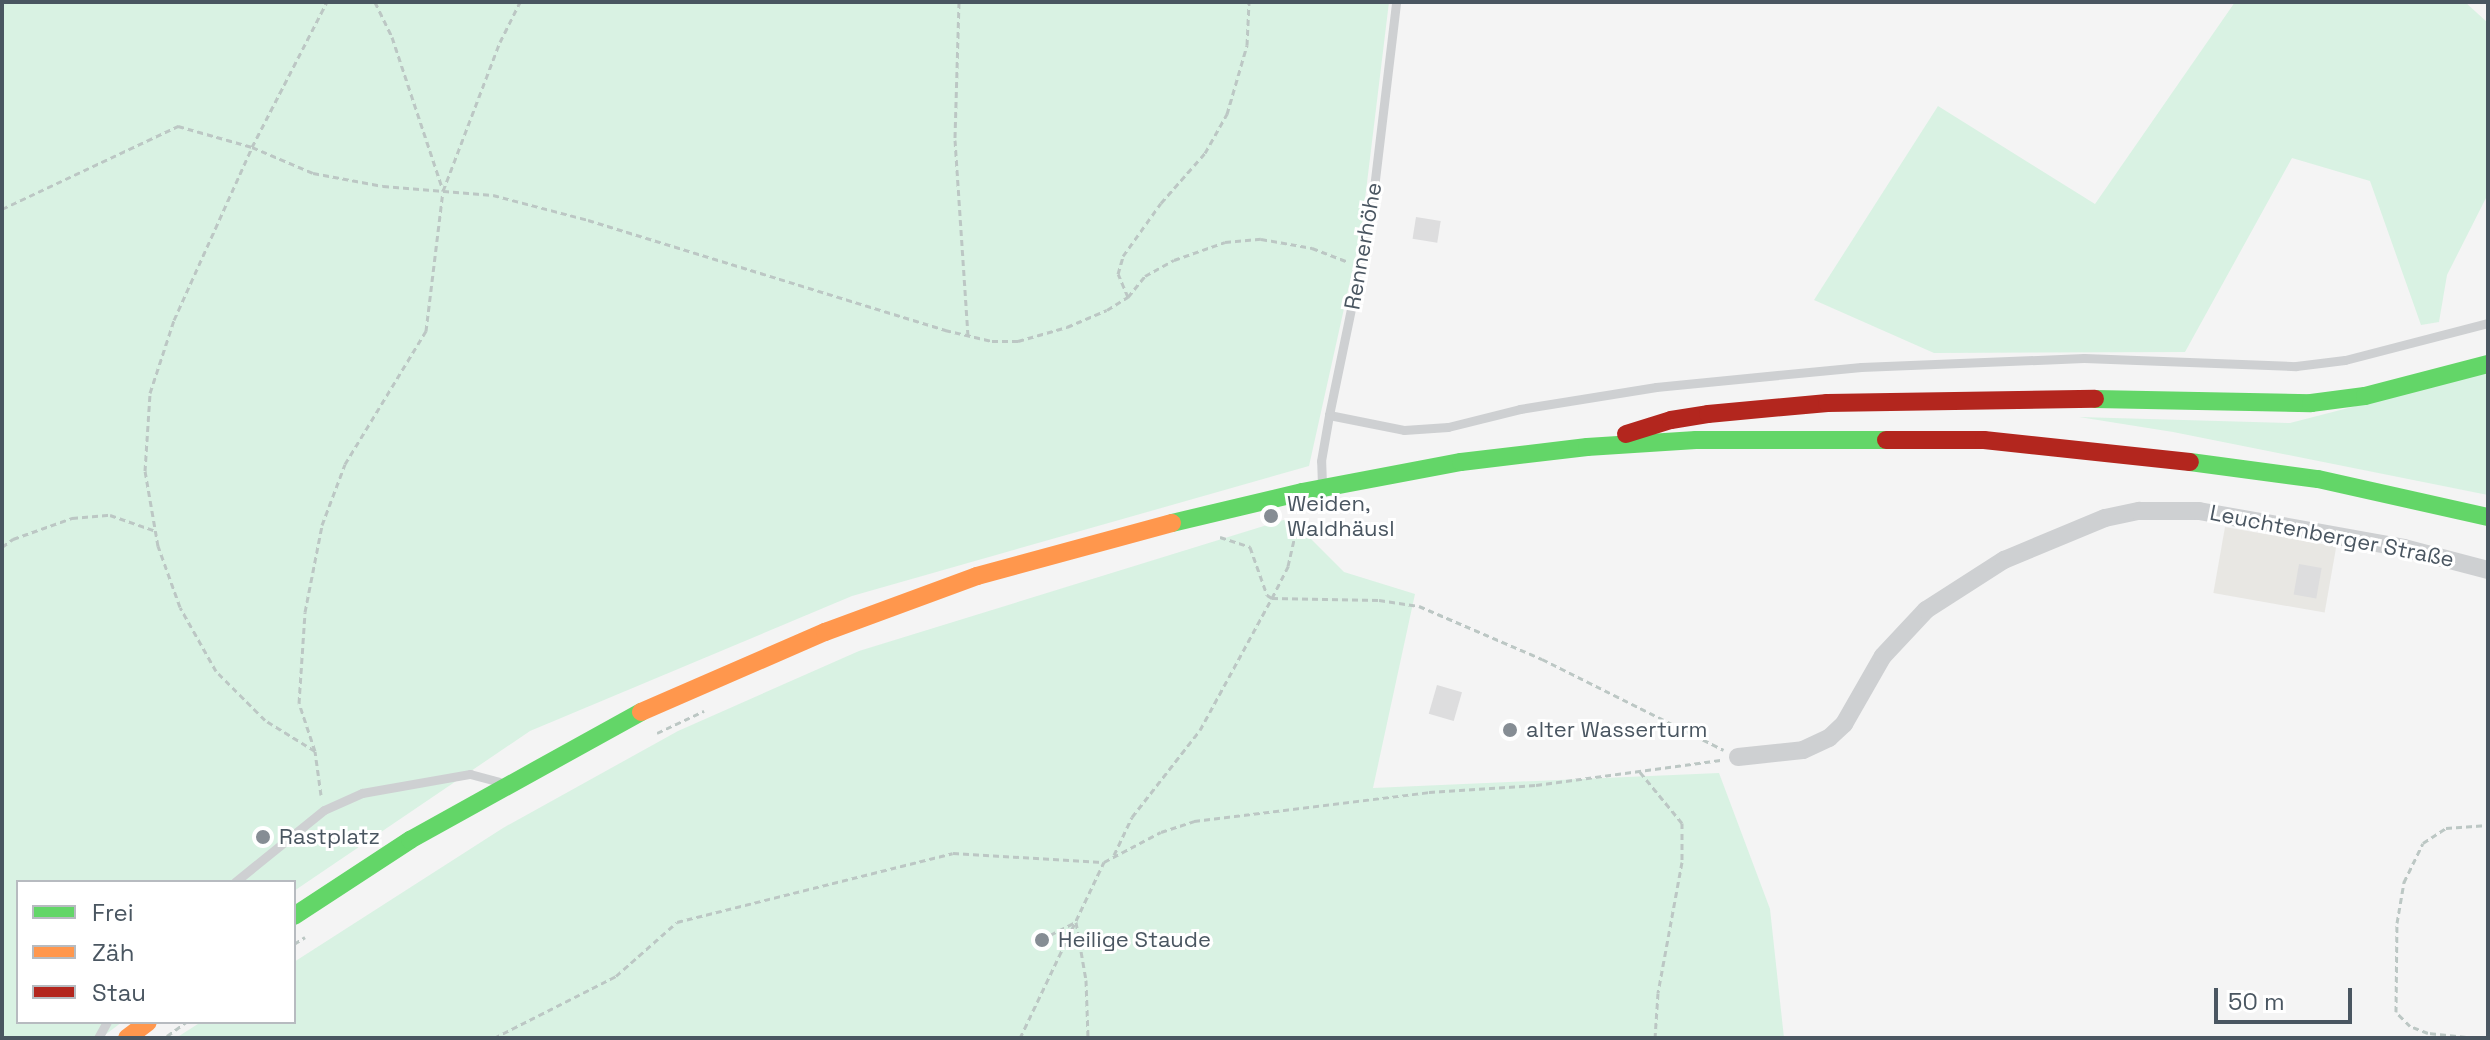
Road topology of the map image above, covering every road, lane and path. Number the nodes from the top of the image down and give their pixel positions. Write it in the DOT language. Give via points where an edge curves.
graph roads {
  1 [pos="327,2"];
  2 [pos="375,2"];
  3 [pos="520,2"];
  4 [pos="959,2"];
  5 [pos="1249,2"];
  6 [pos="1396,2"];
  7 [pos="252,147"];
  8 [pos="443,191"];
  9 [pos="2,209"];
  10 [pos="1362,268"];
  11 [pos="1128,297"];
  12 [pos="2488,323"];
  13 [pos="968,336"];
  14 [pos="2488,364"];
  15 [pos="1329,415"];
  16 [pos="1587,447"];
  17 [pos="1322,488"];
  18 [pos="1302,492"];
  19 [pos="2488,517"];
  20 [pos="155,531"];
  21 [pos="1217,537"];
  22 [pos="2,547"];
  23 [pos="2488,570"];
  24 [pos="1272,598"];
  25 [pos="716,705"];
  26 [pos="653,734"];
  27 [pos="315,751"];
  28 [pos="1738,757"];
  29 [pos="1640,772"];
  30 [pos="506,784"];
  31 [pos="324,810"];
  32 [pos="2488,825"];
  33 [pos="1114,855"];
  34 [pos="1104,862"];
  35 [pos="237,880"];
  36 [pos="296,915"];
  37 [pos="1076,922"];
  38 [pos="1050,935"];
  39 [pos="307,936"];
  40 [pos="296,943"];
  41 [pos="145,1024"];
  42 [pos="183,1024"];
  43 [pos="127,1038"];
  44 [pos="164,1038"];
  45 [pos="494,1038"];
  46 [pos="1020,1038"];
  47 [pos="1088,1038"];
  48 [pos="1655,1038"];
  49 [pos="2476,1038"];
  1 -- 7 [label="path"];
  2 -- 8 [label="path" via="392,37"];
  3 -- 8 [label="path"];
  4 -- 13 [label="path" via="955,140"];
  5 -- 11 [label="path" via="1247,45 1227,114 1205,153 1123,256 1118,274"];
  6 -- 10 [label="lane, Rennerhöhe"];
  7 -- 8 [label="path" via="313,173"];
  7 -- 9 [label="path" via="178,126"];
  7 -- 20 [label="path" via="174,320 150,393 145,471"];
  8 -- 13 [label="path" via="493,195 602,224"];
  8 -- 27 [label="path" via="426,331 345,464 322,525 305,612 299,703"];
  10 -- 11 [label="path" via="1312,248 1261,239 1225,242 1145,276"];
  10 -- 15 [label="lane, Rennerhöhe"];
  11 -- 13 [label="path" via="1067,327 1018,341"];
  12 -- 15 [label="lane" via="2345,360 2296,366 2084,358 1861,367 1656,387 1520,409 1448,427 1404,430"];
  14 -- 16 [label="main road" via="2365,396 2311,403 2022,397 1743,410 1671,420"];
  15 -- 17 [label="lane, Rennerhöhe"];
  16 -- 17 [label="main road" via="1461,462"];
  16 -- 19 [label="main road" via="1756,439 1984,440 2318,479"];
  17 -- 18 [label="main road"];
  18 -- 24 [label="path" via="1288,566"];
  18 -- 30 [label="main road" via="977,576 663,701"];
  20 -- 22 [label="path" via="110,515 72,518"];
  20 -- 27 [label="path" via="180,607 216,671 265,720"];
  21 -- 24 [label="path" via="1250,547"];
  23 -- 28 [label="street, Leuchtenberger Straße" via="2404,548 2199,511 2139,511 2105,518 2004,560 1926,610 1883,656 1844,724 1829,738 1803,750"];
  24 -- 28 [label="path" via="1419,606 1542,659"];
  24 -- 33 [label="path" via="1200,730 1132,817"];
  25 -- 26 [label="path"];
  27 -- 31 [label="path"];
  28 -- 29 [label="path"];
  29 -- 33 [label="path" via="1194,821"];
  29 -- 48 [label="path" via="1682,823 1682,862"];
  30 -- 31 [label="lane" via="470,774 362,793"];
  30 -- 36 [label="main road"];
  31 -- 35 [label="lane"];
  32 -- 49 [label="path" via="2446,828 2423,843 2404,882 2397,937 2396,1012 2410,1026 2428,1033"];
  33 -- 34 [label="path"];
  34 -- 37 [label="path"];
  34 -- 45 [label="path" via="953,853 677,922 616,976"];
  37 -- 38 [label="path"];
  37 -- 46 [label="path"];
  37 -- 47 [label="path"];
  39 -- 40 [label="path"];
  41 -- 43 [label="main road"];
  42 -- 44 [label="path"];
}
